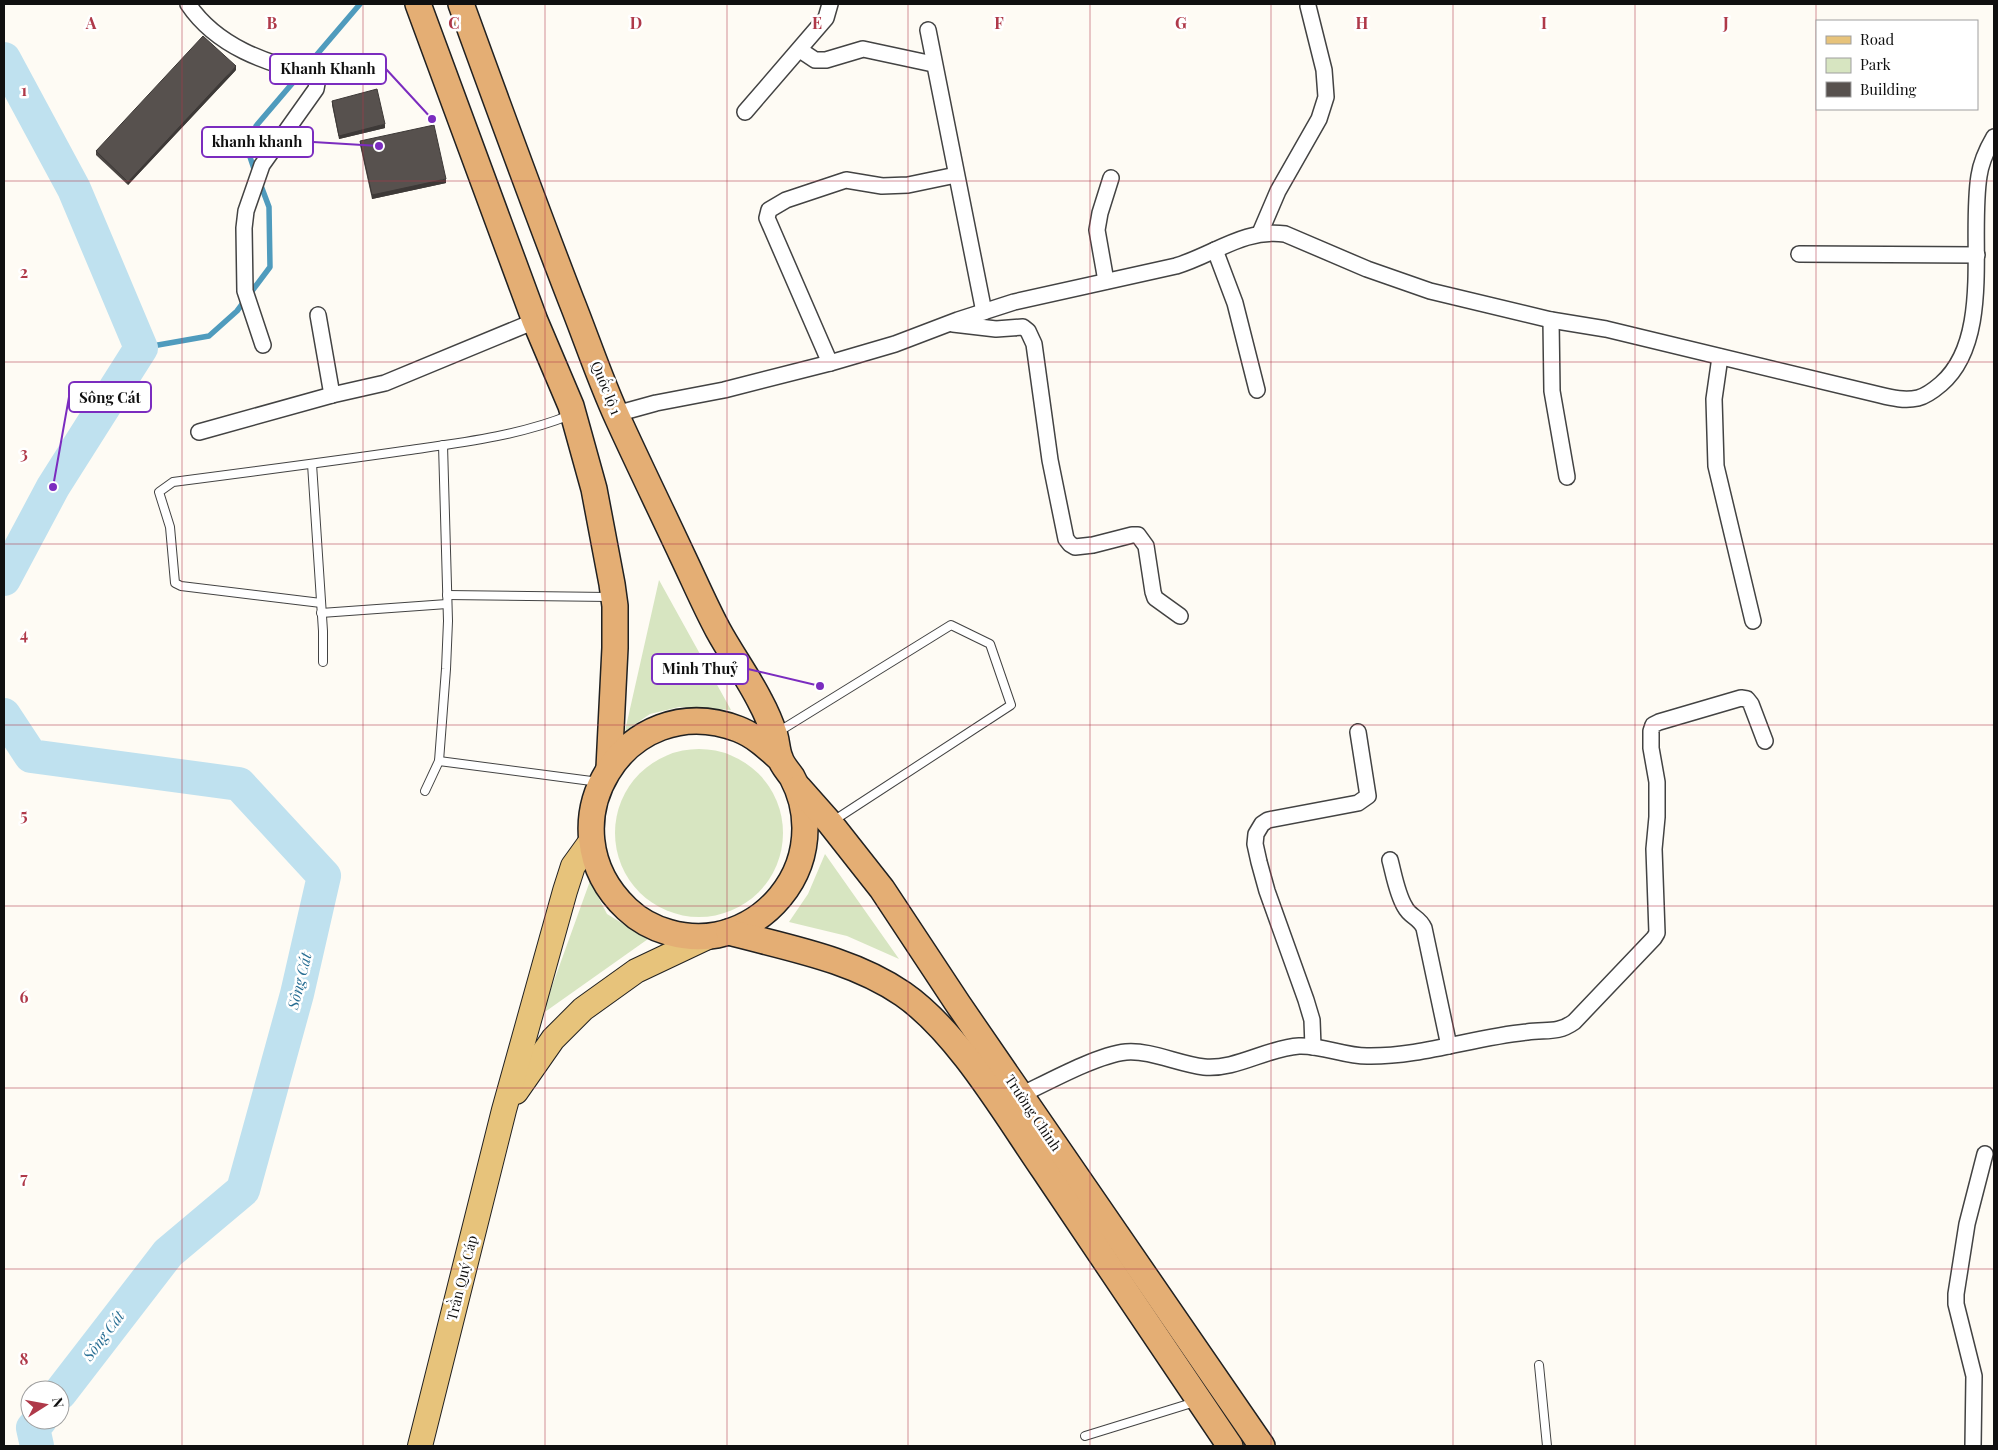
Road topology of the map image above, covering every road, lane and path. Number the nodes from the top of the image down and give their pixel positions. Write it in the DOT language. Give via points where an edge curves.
graph roads {
  1 [pos="188,4"];
  2 [pos="418,4"];
  3 [pos="460,4"];
  4 [pos="830,4"];
  5 [pos="1308,6"];
  6 [pos="928,30"];
  7 [pos="800,50"];
  8 [pos="933,64"];
  9 [pos="746,112"];
  10 [pos="1994,137"];
  11 [pos="956,175"];
  12 [pos="1111,178"];
  13 [pos="1260,233"];
  14 [pos="1216,250"];
  15 [pos="1799,254"];
  16 [pos="1977,255"];
  17 [pos="1106,280"];
  18 [pos="984,312"];
  19 [pos="318,315"];
  20 [pos="1551,320"];
  21 [pos="535,321"];
  22 [pos="949,323"];
  23 [pos="263,345"];
  24 [pos="1720,357"];
  25 [pos="830,363"];
  26 [pos="1257,390"];
  27 [pos="332,395"];
  28 [pos="574,414"];
  29 [pos="616,414"];
  30 [pos="199,432"];
  31 [pos="443,446"];
  32 [pos="312,464"];
  33 [pos="1567,477"];
  34 [pos="614,597"];
  35 [pos="447,600"];
  36 [pos="321,602"];
  37 [pos="321,613"];
  38 [pos="1180,616"];
  39 [pos="1753,621"];
  40 [pos="323,662"];
  41 [pos="1358,732"];
  42 [pos="775,735"];
  43 [pos="1765,741"];
  44 [pos="780,759"];
  45 [pos="440,761"];
  46 [pos="604,775"];
  47 [pos="796,785"];
  48 [pos="425,791"];
  49 [pos="830,823"];
  50 [pos="591,841"];
  51 [pos="1390,860"];
  52 [pos="720,934"];
  53 [pos="1449,1046"];
  54 [pos="1313,1047"];
  55 [pos="1021,1095"];
  56 [pos="504,1110"];
  57 [pos="1985,1154"];
  58 [pos="1540,1365"];
  59 [pos="1199,1401"];
  60 [pos="1085,1436"];
  61 [pos="420,1446"];
  62 [pos="1230,1446"];
  63 [pos="1262,1446"];
  64 [pos="1547,1446"];
  65 [pos="1973,1446"];
  1 -- 23 [label="street" via="224,41 275,65 318,78 316,89 262,165 246,211 245,291"];
  2 -- 21 [label="highway"];
  3 -- 29 [label="highway, Quốc lộ 1"];
  4 -- 7 [label="street" via="826,18"];
  5 -- 13 [label="street" via="1324,70 1326,97 1319,119 1278,191"];
  6 -- 8 [label="street"];
  7 -- 8 [label="street" via="815,60 863,49"];
  7 -- 9 [label="street"];
  8 -- 11 [label="street"];
  10 -- 16 [label="street" via="1979,173"];
  11 -- 18 [label="street"];
  11 -- 25 [label="street" via="908,185 882,186 846,180 786,200 769,210 767,218"];
  12 -- 17 [label="street" via="1097,230"];
  13 -- 14 [label="street"];
  13 -- 20 [label="street" via="1285,234 1367,269 1430,291"];
  14 -- 17 [label="street" via="1176,266"];
  14 -- 26 [label="street" via="1235,303"];
  15 -- 16 [label="street"];
  16 -- 24 [label="street" via="1968,340 1961,359 1952,375 1919,398 1880,395"];
  17 -- 18 [label="street"];
  18 -- 22 [label="street"];
  19 -- 27 [label="street"];
  20 -- 24 [label="street" via="1606,329"];
  20 -- 33 [label="street" via="1552,391"];
  21 -- 27 [label="street" via="385,383"];
  21 -- 28 [label="highway"];
  22 -- 25 [label="street" via="895,344"];
  22 -- 38 [label="street" via="996,329 1023,327 1028,331 1034,344 1050,460 1066,539 1070,544 1082,547 1138,535 1146,546 1155,598"];
  24 -- 39 [label="street" via="1714,399 1716,466"];
  25 -- 29 [label="street"];
  27 -- 30 [label="street"];
  28 -- 31 [label="lane" via="530,429"];
  28 -- 34 [label="highway" via="594,488"];
  29 -- 42 [label="highway, Quốc lộ 1" via="718,630 760,700"];
  31 -- 32 [label="lane"];
  31 -- 35 [label="lane"];
  32 -- 36 [label="lane"];
  32 -- 36 [label="lane" via="173,482 159,492 170,527 176,583 180,586"];
  34 -- 35 [label="lane"];
  34 -- 46 [label="highway" via="615,648"];
  35 -- 37 [label="lane"];
  35 -- 45 [label="lane"];
  36 -- 37 [label="lane"];
  37 -- 40 [label="lane"];
  41 -- 54 [label="street" via="1368,796 1358,803 1268,820 1256,834 1255,844 1265,884 1312,1020"];
  42 -- 44 [label="highway, Quốc lộ 1"];
  42 -- 49 [label="lane" via="951,625 990,644 1011,704"];
  43 -- 53 [label="street" via="1751,704 1741,698 1653,725 1651,748 1657,817 1654,848 1657,933 1654,938 1566,1028"];
  44 -- 46 [label="highway" via="762,742 741,730 717,722 692,721 668,725 645,734 625,749"];
  44 -- 47 [label="highway"];
  45 -- 46 [label="lane"];
  45 -- 48 [label="lane"];
  46 -- 50 [label="highway" via="592,811"];
  47 -- 49 [label="highway, Trường Chinh"];
  47 -- 52 [label="highway" via="805,825 804,845 791,883 765,914"];
  49 -- 55 [label="highway, Trường Chinh" via="882,889"];
  50 -- 52 [label="highway" via="595,862 604,881 631,914 668,933 689,936"];
  50 -- 56 [label="main road, Trần Quý Cáp" via="573,866"];
  51 -- 53 [label="street" via="1404,906 1424,928"];
  52 -- 56 [label="main road, Trần Quý Cáp" via="636,971 583,1009 553,1039"];
  52 -- 59 [label="highway, Trường Chinh" via="789,947 837,962 875,978 919,1006 944,1031 985,1084"];
  53 -- 54 [label="street" via="1376,1056"];
  54 -- 55 [label="street" via="1299,1046 1205,1067 1126,1052 1102,1058"];
  55 -- 63 [label="highway, Trường Chinh"];
  56 -- 61 [label="main road, Trần Quý Cáp"];
  57 -- 65 [label="street" via="1967,1224 1956,1294 1975,1381"];
  58 -- 64 [label="lane"];
  59 -- 60 [label="lane"];
  59 -- 62 [label="highway, Trường Chinh"];
}
